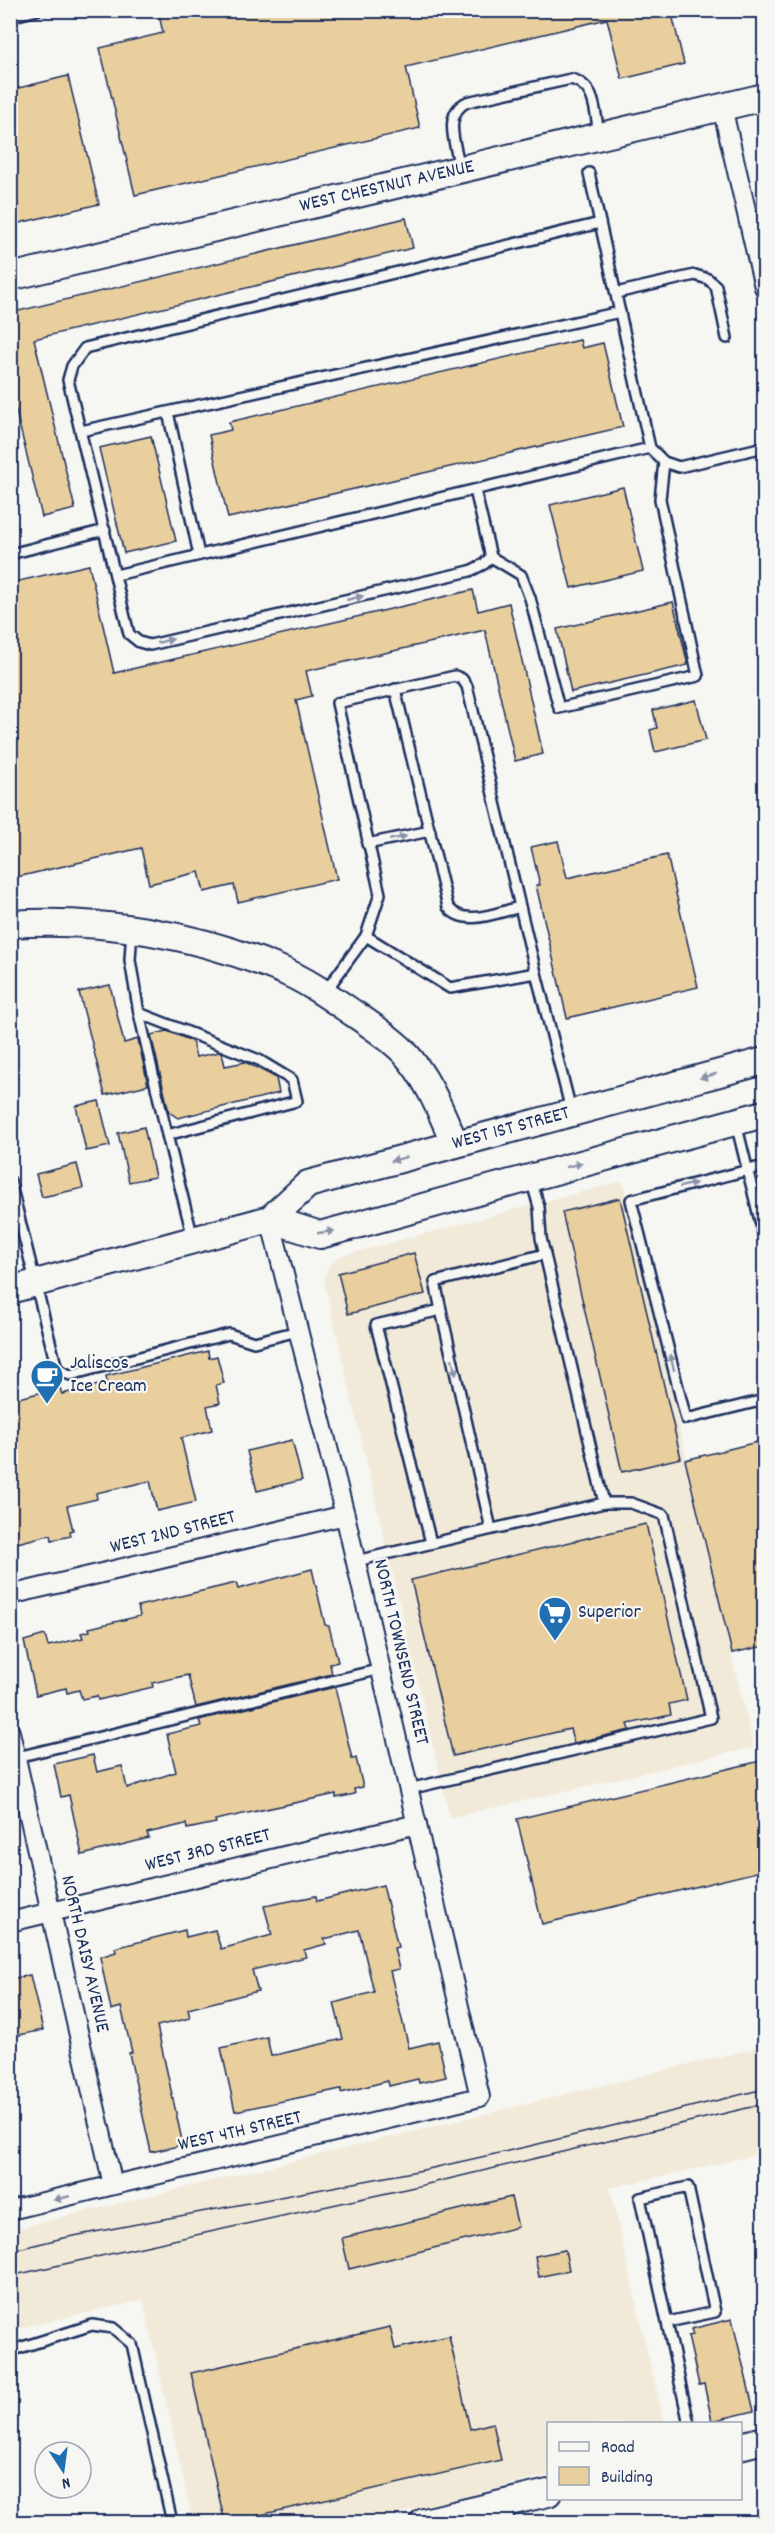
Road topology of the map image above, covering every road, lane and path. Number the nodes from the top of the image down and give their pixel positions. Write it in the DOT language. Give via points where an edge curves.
graph roads {
  1 [pos="37,10"];
  2 [pos="10,17"];
  3 [pos="765,97"];
  4 [pos="722,107"];
  5 [pos="600,136"];
  6 [pos="461,170"];
  7 [pos="589,172"];
  8 [pos="600,223"];
  9 [pos="10,277"];
  10 [pos="765,287"];
  11 [pos="616,293"];
  12 [pos="620,312"];
  13 [pos="727,338"];
  14 [pos="168,412"];
  15 [pos="81,431"];
  16 [pos="765,447"];
  17 [pos="650,448"];
  18 [pos="664,462"];
  19 [pos="475,489"];
  20 [pos="105,530"];
  21 [pos="10,554"];
  22 [pos="199,555"];
  23 [pos="491,557"];
  24 [pos="116,574"];
  25 [pos="395,689"];
  26 [pos="430,831"];
  27 [pos="367,844"];
  28 [pos="520,907"];
  29 [pos="10,924"];
  30 [pos="132,929"];
  31 [pos="366,936"];
  32 [pos="536,973"];
  33 [pos="324,993"];
  34 [pos="139,1013"];
  35 [pos="765,1061"];
  36 [pos="572,1112"];
  37 [pos="765,1114"];
  38 [pos="736,1121"];
  39 [pos="167,1134"];
  40 [pos="455,1143"];
  41 [pos="765,1166"];
  42 [pos="748,1170"];
  43 [pos="531,1177"];
  44 [pos="10,1181"];
  45 [pos="270,1219"];
  46 [pos="765,1238"];
  47 [pos="193,1240"];
  48 [pos="545,1254"];
  49 [pos="35,1284"];
  50 [pos="10,1290"];
  51 [pos="441,1310"];
  52 [pos="298,1331"];
  53 [pos="765,1400"];
  54 [pos="604,1503"];
  55 [pos="345,1515"];
  56 [pos="491,1529"];
  57 [pos="431,1543"];
  58 [pos="356,1561"];
  59 [pos="10,1595"];
  60 [pos="381,1669"];
  61 [pos="10,1732"];
  62 [pos="13,1758"];
  63 [pos="409,1789"];
  64 [pos="417,1824"];
  65 [pos="51,1912"];
  66 [pos="10,1922"];
  67 [pos="480,2097"];
  68 [pos="113,2185"];
  69 [pos="10,2210"];
  70 [pos="668,2322"];
  71 [pos="10,2351"];
  72 [pos="689,2422"];
  73 [pos="765,2440"];
  74 [pos="742,2446"];
  75 [pos="547,2494"];
  76 [pos="503,2513"];
  77 [pos="172,2523"];
  78 [pos="424,2523"];
  1 -- 2 [label="lane"];
  3 -- 4 [label="street, WEST CHESTNUT AVENUE"];
  4 -- 5 [label="street, WEST CHESTNUT AVENUE"];
  4 -- 10 [label="street"];
  5 -- 6 [label="street, WEST CHESTNUT AVENUE"];
  5 -- 6 [label="lane" via="590,93 578,81 562,80 467,102 454,112 452,123"];
  6 -- 9 [label="street, WEST CHESTNUT AVENUE"];
  7 -- 8 [label="lane"];
  8 -- 11 [label="lane"];
  8 -- 15 [label="lane" via="86,348 72,366 68,380"];
  11 -- 12 [label="lane"];
  11 -- 13 [label="lane" via="695,275 708,279 716,286"];
  12 -- 14 [label="lane"];
  12 -- 17 [label="lane"];
  14 -- 15 [label="lane"];
  14 -- 22 [label="lane"];
  15 -- 20 [label="lane"];
  16 -- 18 [label="lane" via="679,466"];
  17 -- 18 [label="lane"];
  17 -- 19 [label="lane"];
  18 -- 23 [label="lane" via="660,499 698,676 559,708 521,575"];
  19 -- 22 [label="lane"];
  19 -- 23 [label="lane"];
  20 -- 21 [label="lane"];
  20 -- 24 [label="lane"];
  22 -- 24 [label="lane"];
  24 -- 23 [label="lane, one-way" via="129,634 150,645 470,571"];
  25 -- 26 [label="lane"];
  25 -- 27 [label="lane" via="337,703"];
  25 -- 28 [label="lane" via="455,676 467,686"];
  27 -- 26 [label="lane, one-way"];
  26 -- 28 [label="lane" via="448,907 454,915 466,919"];
  27 -- 31 [label="lane" via="380,894"];
  28 -- 32 [label="lane"];
  29 -- 30 [label="street" via="54,921"];
  30 -- 33 [label="street" via="170,934 228,951 280,969"];
  30 -- 34 [label="lane" via="130,960"];
  31 -- 32 [label="lane" via="450,988"];
  31 -- 33 [label="lane"];
  32 -- 36 [label="lane"];
  33 -- 40 [label="street" via="404,1052 425,1080"];
  34 -- 39 [label="lane"];
  34 -- 39 [label="lane" via="260,1060 292,1080 297,1101"];
  35 -- 36 [label="street, WEST 1ST STREET, one-way"];
  36 -- 40 [label="street, WEST 1ST STREET"];
  37 -- 38 [label="street"];
  38 -- 42 [label="lane"];
  43 -- 38 [label="street, one-way"];
  39 -- 47 [label="lane"];
  40 -- 45 [label="street, WEST 1ST STREET, one-way" via="308,1184"];
  41 -- 42 [label="lane"];
  42 -- 46 [label="lane"];
  53 -- 42 [label="lane, one-way" via="686,1419 631,1200"];
  45 -- 43 [label="street, one-way" via="320,1235"];
  43 -- 48 [label="lane"];
  44 -- 49 [label="lane"];
  45 -- 47 [label="street, WEST 1ST STREET"];
  45 -- 52 [label="street, NORTH TOWNSEND STREET"];
  47 -- 49 [label="street, WEST 1ST STREET"];
  48 -- 51 [label="lane" via="435,1282"];
  48 -- 54 [label="lane"];
  49 -- 50 [label="street, WEST 1ST STREET"];
  49 -- 52 [label="lane" via="57,1369 70,1375 229,1334 254,1342"];
  51 -- 56 [label="lane, one-way"];
  51 -- 57 [label="lane" via="376,1325"];
  52 -- 55 [label="street, NORTH TOWNSEND STREET"];
  54 -- 56 [label="lane"];
  54 -- 63 [label="lane" via="631,1503 664,1515 711,1718"];
  55 -- 58 [label="street, NORTH TOWNSEND STREET"];
  55 -- 59 [label="street, WEST 2ND STREET"];
  56 -- 57 [label="lane"];
  57 -- 58 [label="lane"];
  58 -- 60 [label="street, NORTH TOWNSEND STREET"];
  60 -- 62 [label="lane"];
  60 -- 63 [label="street, NORTH TOWNSEND STREET"];
  61 -- 62 [label="street, NORTH DAISY AVENUE"];
  62 -- 65 [label="street, NORTH DAISY AVENUE"];
  63 -- 64 [label="street, NORTH TOWNSEND STREET"];
  64 -- 65 [label="street, WEST 3RD STREET"];
  64 -- 67 [label="street, NORTH TOWNSEND STREET"];
  65 -- 66 [label="street, WEST 3RD STREET"];
  65 -- 68 [label="street, NORTH DAISY AVENUE"];
  67 -- 68 [label="street, WEST 4TH STREET"];
  68 -- 69 [label="street, WEST 4TH STREET, one-way"];
  70 -- 70 [label="lane" via="640,2198 688,2187 715,2312"];
  70 -- 72 [label="lane"];
  71 -- 77 [label="lane" via="92,2325 113,2328 132,2344"];
  73 -- 74 [label="street"];
  75 -- 76 [label="street"];
  76 -- 78 [label="street"];
}
